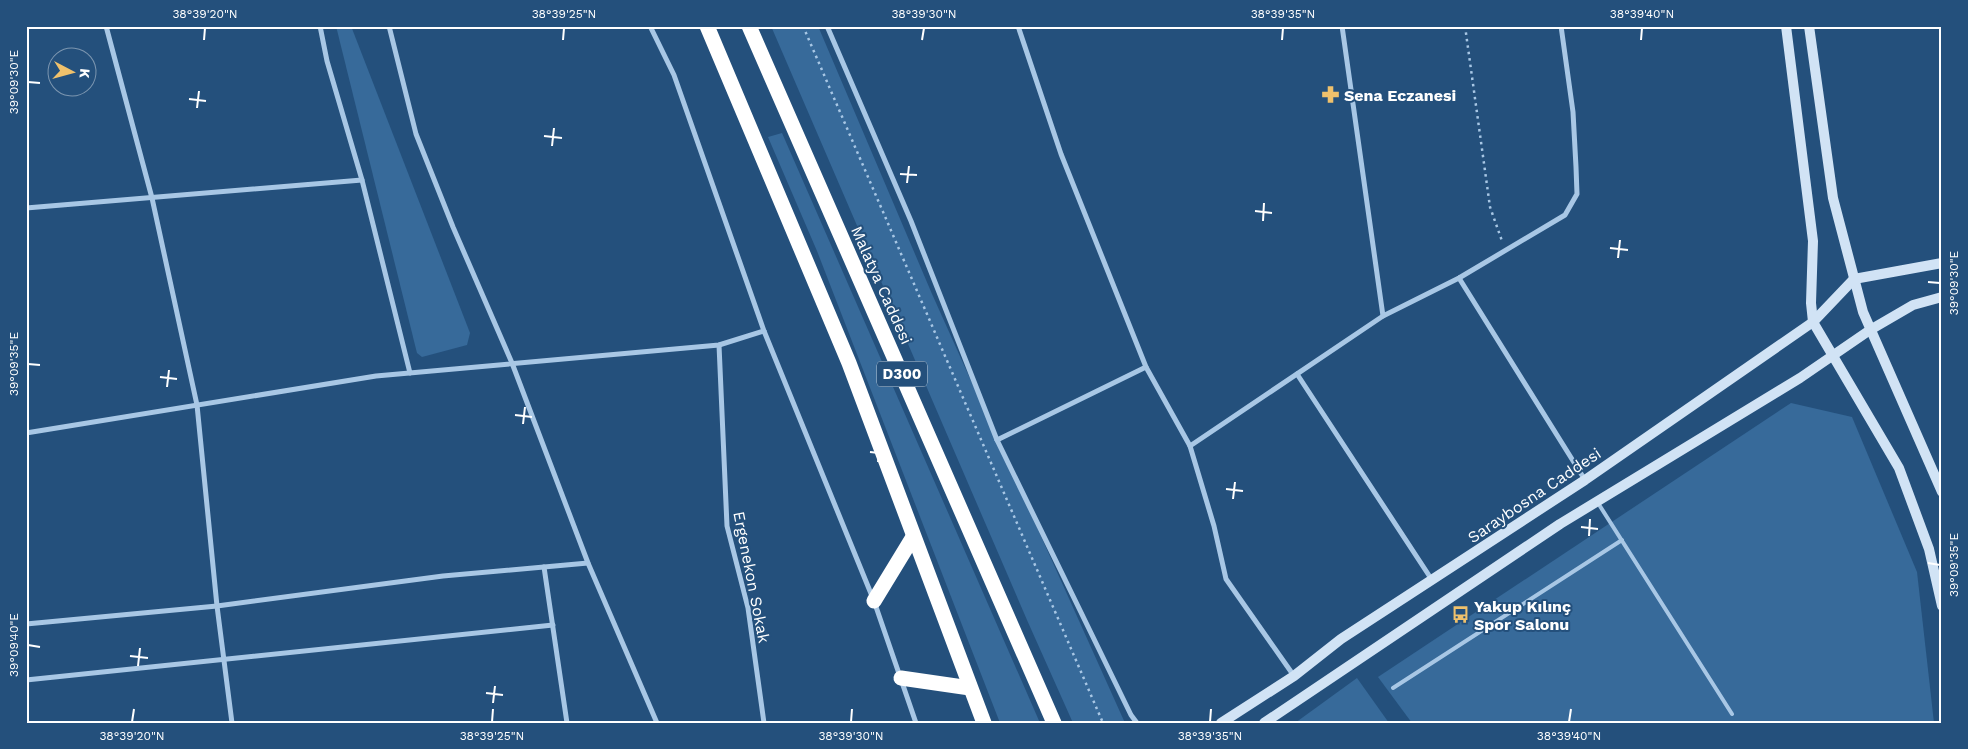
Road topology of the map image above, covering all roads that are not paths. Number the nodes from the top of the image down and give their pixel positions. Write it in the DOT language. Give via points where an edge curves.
graph roads {
  1 [pos="106,26"];
  2 [pos="320,26"];
  3 [pos="389,26"];
  4 [pos="650,26"];
  5 [pos="707,26"];
  6 [pos="749,26"];
  7 [pos="827,26"];
  8 [pos="1018,26"];
  9 [pos="1342,26"];
  10 [pos="1561,26"];
  11 [pos="1786,26"];
  12 [pos="1809,26"];
  13 [pos="362,180"];
  14 [pos="152,198"];
  15 [pos="26,208"];
  16 [pos="1942,263"];
  17 [pos="1459,278"];
  18 [pos="1854,279"];
  19 [pos="1942,297"];
  20 [pos="1383,316"];
  21 [pos="1813,322"];
  22 [pos="1870,330"];
  23 [pos="764,331"];
  24 [pos="719,345"];
  25 [pos="1832,356"];
  26 [pos="512,363"];
  27 [pos="1146,367"];
  28 [pos="410,373"];
  29 [pos="1297,374"];
  30 [pos="198,405"];
  31 [pos="26,433"];
  32 [pos="997,440"];
  33 [pos="1190,446"];
  34 [pos="1585,480"];
  35 [pos="1942,492"];
  36 [pos="1598,501"];
  37 [pos="914,537"];
  38 [pos="1622,540"];
  39 [pos="588,563"];
  40 [pos="544,566"];
  41 [pos="1432,580"];
  42 [pos="874,601"];
  43 [pos="217,606"];
  44 [pos="1942,606"];
  45 [pos="26,624"];
  46 [pos="553,625"];
  47 [pos="224,659"];
  48 [pos="1294,676"];
  49 [pos="900,678"];
  50 [pos="26,680"];
  51 [pos="970,688"];
  52 [pos="1393,688"];
  53 [pos="1732,714"];
  54 [pos="232,723"];
  55 [pos="567,723"];
  56 [pos="657,723"];
  57 [pos="764,723"];
  58 [pos="916,723"];
  59 [pos="984,723"];
  60 [pos="1054,723"];
  61 [pos="1137,723"];
  62 [pos="1221,723"];
  63 [pos="1264,723"];
  1 -- 14 [label="street"];
  2 -- 13 [label="street" via="326,61"];
  3 -- 26 [label="street" via="416,134"];
  4 -- 23 [label="street" via="674,75"];
  5 -- 37 [label="highway, D300" via="848,363"];
  6 -- 60 [label="highway, Malatya Caddesi / D300"];
  7 -- 32 [label="street" via="910,221"];
  8 -- 27 [label="street" via="1061,154"];
  9 -- 20 [label="street"];
  10 -- 17 [label="street" via="1573,112 1577,194 1565,215"];
  11 -- 21 [label="main road" via="1813,241"];
  12 -- 18 [label="main road" via="1833,198"];
  13 -- 14 [label="street"];
  13 -- 28 [label="street"];
  14 -- 15 [label="street"];
  14 -- 30 [label="street"];
  16 -- 18 [label="main road"];
  17 -- 20 [label="street"];
  17 -- 34 [label="street"];
  18 -- 21 [label="main road, Saraybosna Caddesi"];
  18 -- 22 [label="main road"];
  19 -- 22 [label="main road" via="1914,305"];
  20 -- 29 [label="street"];
  21 -- 25 [label="main road"];
  21 -- 34 [label="main road, Saraybosna Caddesi"];
  22 -- 25 [label="main road"];
  22 -- 35 [label="main road"];
  23 -- 24 [label="street"];
  23 -- 42 [label="street"];
  24 -- 26 [label="street"];
  24 -- 57 [label="street, Ergenekon Sokak" via="727,526 748,608"];
  25 -- 36 [label="main road"];
  25 -- 44 [label="main road" via="1899,468 1928,548"];
  26 -- 28 [label="street"];
  26 -- 39 [label="street"];
  27 -- 32 [label="street"];
  27 -- 33 [label="street"];
  28 -- 30 [label="street"];
  29 -- 33 [label="street"];
  29 -- 41 [label="street"];
  30 -- 31 [label="street"];
  30 -- 43 [label="street"];
  32 -- 61 [label="street"];
  33 -- 48 [label="street" via="1226,579"];
  34 -- 41 [label="main road, Saraybosna Caddesi"];
  36 -- 38 [label="lane"];
  36 -- 63 [label="main road"];
  37 -- 42 [label="highway"];
  37 -- 51 [label="highway, D300"];
  38 -- 52 [label="lane"];
  38 -- 53 [label="lane"];
  39 -- 40 [label="street"];
  39 -- 56 [label="street"];
  40 -- 43 [label="street"];
  40 -- 46 [label="street"];
  41 -- 48 [label="main road, Saraybosna Caddesi" via="1341,640"];
  42 -- 49 [label="street"];
  43 -- 45 [label="street"];
  43 -- 47 [label="street"];
  46 -- 47 [label="street"];
  46 -- 55 [label="street"];
  47 -- 50 [label="street"];
  47 -- 54 [label="street"];
  48 -- 62 [label="main road, Saraybosna Caddesi"];
  49 -- 51 [label="highway"];
  49 -- 58 [label="street"];
  51 -- 59 [label="highway, D300"];
}
